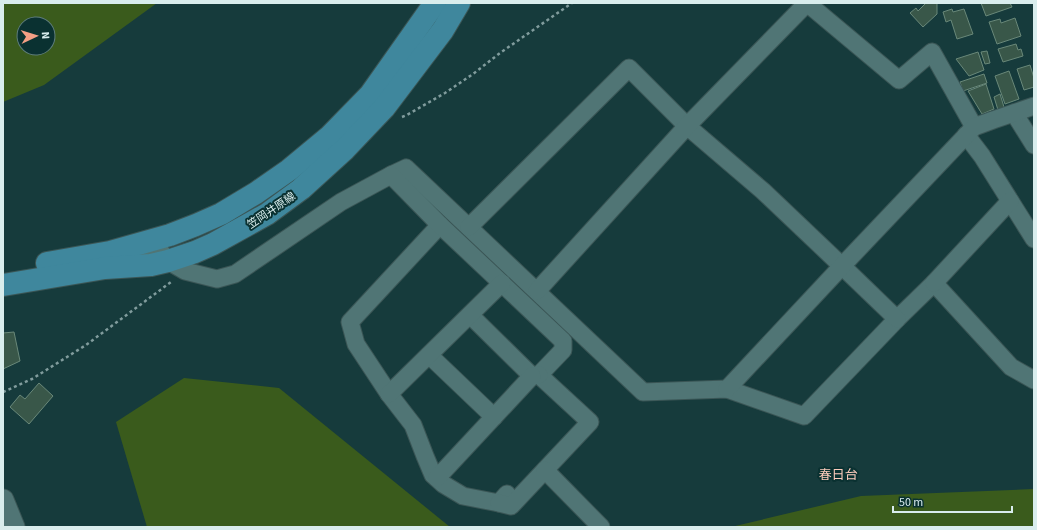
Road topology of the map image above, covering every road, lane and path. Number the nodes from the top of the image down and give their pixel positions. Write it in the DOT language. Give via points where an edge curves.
graph roads {
  1 [pos="435,3"];
  2 [pos="459,3"];
  3 [pos="572,3"];
  4 [pos="1034,106"];
  5 [pos="1014,113"];
  6 [pos="401,117"];
  7 [pos="688,126"];
  8 [pos="970,131"];
  9 [pos="1034,145"];
  10 [pos="392,175"];
  11 [pos="1010,201"];
  12 [pos="440,225"];
  13 [pos="469,227"];
  14 [pos="160,237"];
  15 [pos="1034,239"];
  16 [pos="110,252"];
  17 [pos="168,266"];
  18 [pos="842,266"];
  19 [pos="3,271"];
  20 [pos="502,283"];
  21 [pos="934,283"];
  22 [pos="3,285"];
  23 [pos="537,292"];
  24 [pos="3,297"];
  25 [pos="470,315"];
  26 [pos="897,319"];
  27 [pos="429,355"];
  28 [pos="536,376"];
  29 [pos="1034,380"];
  30 [pos="727,389"];
  31 [pos="3,392"];
  32 [pos="389,394"];
  33 [pos="582,414"];
  34 [pos="494,417"];
  35 [pos="544,470"];
  36 [pos="437,478"];
  37 [pos="3,500"];
  38 [pos="499,503"];
  39 [pos="14,527"];
  40 [pos="601,527"];
  1 -- 14 [label="main road, 笠岡井原線" via="370,95 330,136 289,170 250,197 221,214"];
  2 -- 17 [label="main road, 笠岡井原線" via="443,30 384,108 345,149 301,189 232,235"];
  3 -- 6 [label="path" via="445,93"];
  4 -- 5 [label="street"];
  5 -- 8 [label="street"];
  5 -- 9 [label="street"];
  7 -- 8 [label="street" via="807,3 899,80 932,52"];
  7 -- 13 [label="street" via="629,68"];
  7 -- 18 [label="street" via="763,191"];
  7 -- 23 [label="street"];
  8 -- 11 [label="street"];
  8 -- 18 [label="street"];
  10 -- 12 [label="street"];
  10 -- 13 [label="street" via="406,168"];
  10 -- 17 [label="street" via="341,202 235,274 217,279"];
  11 -- 15 [label="street"];
  11 -- 21 [label="street"];
  12 -- 20 [label="street"];
  12 -- 32 [label="street" via="350,322 356,344"];
  13 -- 23 [label="street"];
  14 -- 16 [label="main road, 笠岡井原線"];
  14 -- 17 [label="street"];
  16 -- 17 [label="street" via="129,255 157,251 162,253"];
  16 -- 19 [label="main road, 笠岡井原線"];
  17 -- 22 [label="main road, 笠岡井原線" via="105,268"];
  17 -- 24 [label="main road"];
  17 -- 31 [label="path" via="86,345 32,379"];
  18 -- 26 [label="street"];
  18 -- 30 [label="street"];
  20 -- 25 [label="street"];
  20 -- 28 [label="street" via="563,342 563,350"];
  21 -- 26 [label="street"];
  21 -- 29 [label="street" via="1011,367"];
  23 -- 30 [label="street" via="643,392"];
  25 -- 27 [label="street"];
  25 -- 28 [label="street"];
  26 -- 30 [label="street" via="804,416"];
  27 -- 32 [label="street"];
  27 -- 34 [label="street"];
  28 -- 33 [label="street"];
  28 -- 34 [label="street"];
  32 -- 36 [label="street" via="413,425 430,469"];
  33 -- 35 [label="street" via="590,422"];
  33 -- 38 [label="street"];
  34 -- 36 [label="street"];
  35 -- 38 [label="street" via="511,506"];
  35 -- 40 [label="street"];
  36 -- 38 [label="street" via="463,496"];
  37 -- 39 [label="street"];
}
